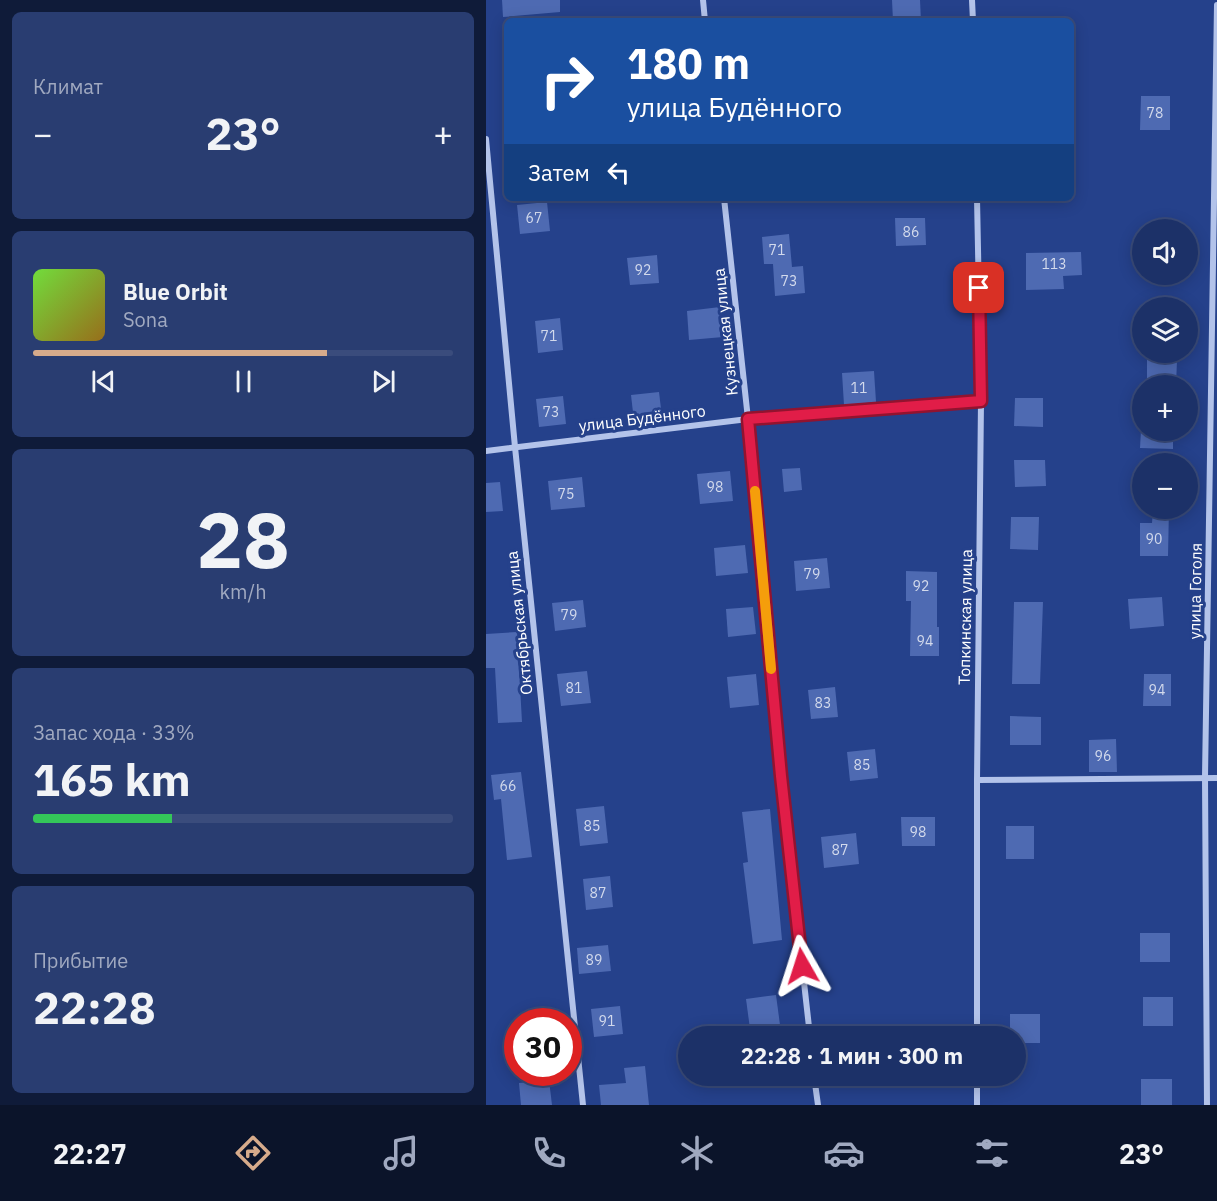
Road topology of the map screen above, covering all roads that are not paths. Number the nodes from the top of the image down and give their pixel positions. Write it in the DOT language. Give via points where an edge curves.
graph roads {
  1 [pos="703,0"];
  2 [pos="972,0"];
  3 [pos="1217,5"];
  4 [pos="705,18"];
  5 [pos="973,18"];
  6 [pos="486,139"];
  7 [pos="724,201"];
  8 [pos="977,201"];
  9 [pos="981,401"];
  10 [pos="748,419"];
  11 [pos="515,447"];
  12 [pos="486,451"];
  13 [pos="1205,777"];
  14 [pos="1217,778"];
  15 [pos="977,780"];
  16 [pos="809,1026"];
  17 [pos="977,1026"];
  18 [pos="815,1086"];
  19 [pos="977,1086"];
  20 [pos="582,1105"];
  21 [pos="818,1105"];
  22 [pos="977,1105"];
  23 [pos="1207,1105"];
  1 -- 4 [label="street"];
  2 -- 5 [label="street"];
  3 -- 13 [label="street, улица Гоголя"];
  6 -- 11 [label="street, Октябрьская улица"];
  7 -- 10 [label="street, Кузнецкая улица"];
  8 -- 9 [label="street, Топкинская улица"];
  9 -- 10 [label="street, улица Будённого"];
  9 -- 15 [label="street, Топкинская улица"];
  10 -- 11 [label="street, улица Будённого"];
  10 -- 16 [label="street, Кузнецкая улица"];
  11 -- 12 [label="street, улица Будённого"];
  11 -- 20 [label="street, Октябрьская улица"];
  13 -- 14 [label="street"];
  13 -- 15 [label="street"];
  13 -- 23 [label="street, улица Гоголя"];
  15 -- 17 [label="street, Топкинская улица"];
  18 -- 21 [label="street"];
  19 -- 22 [label="street"];
}
